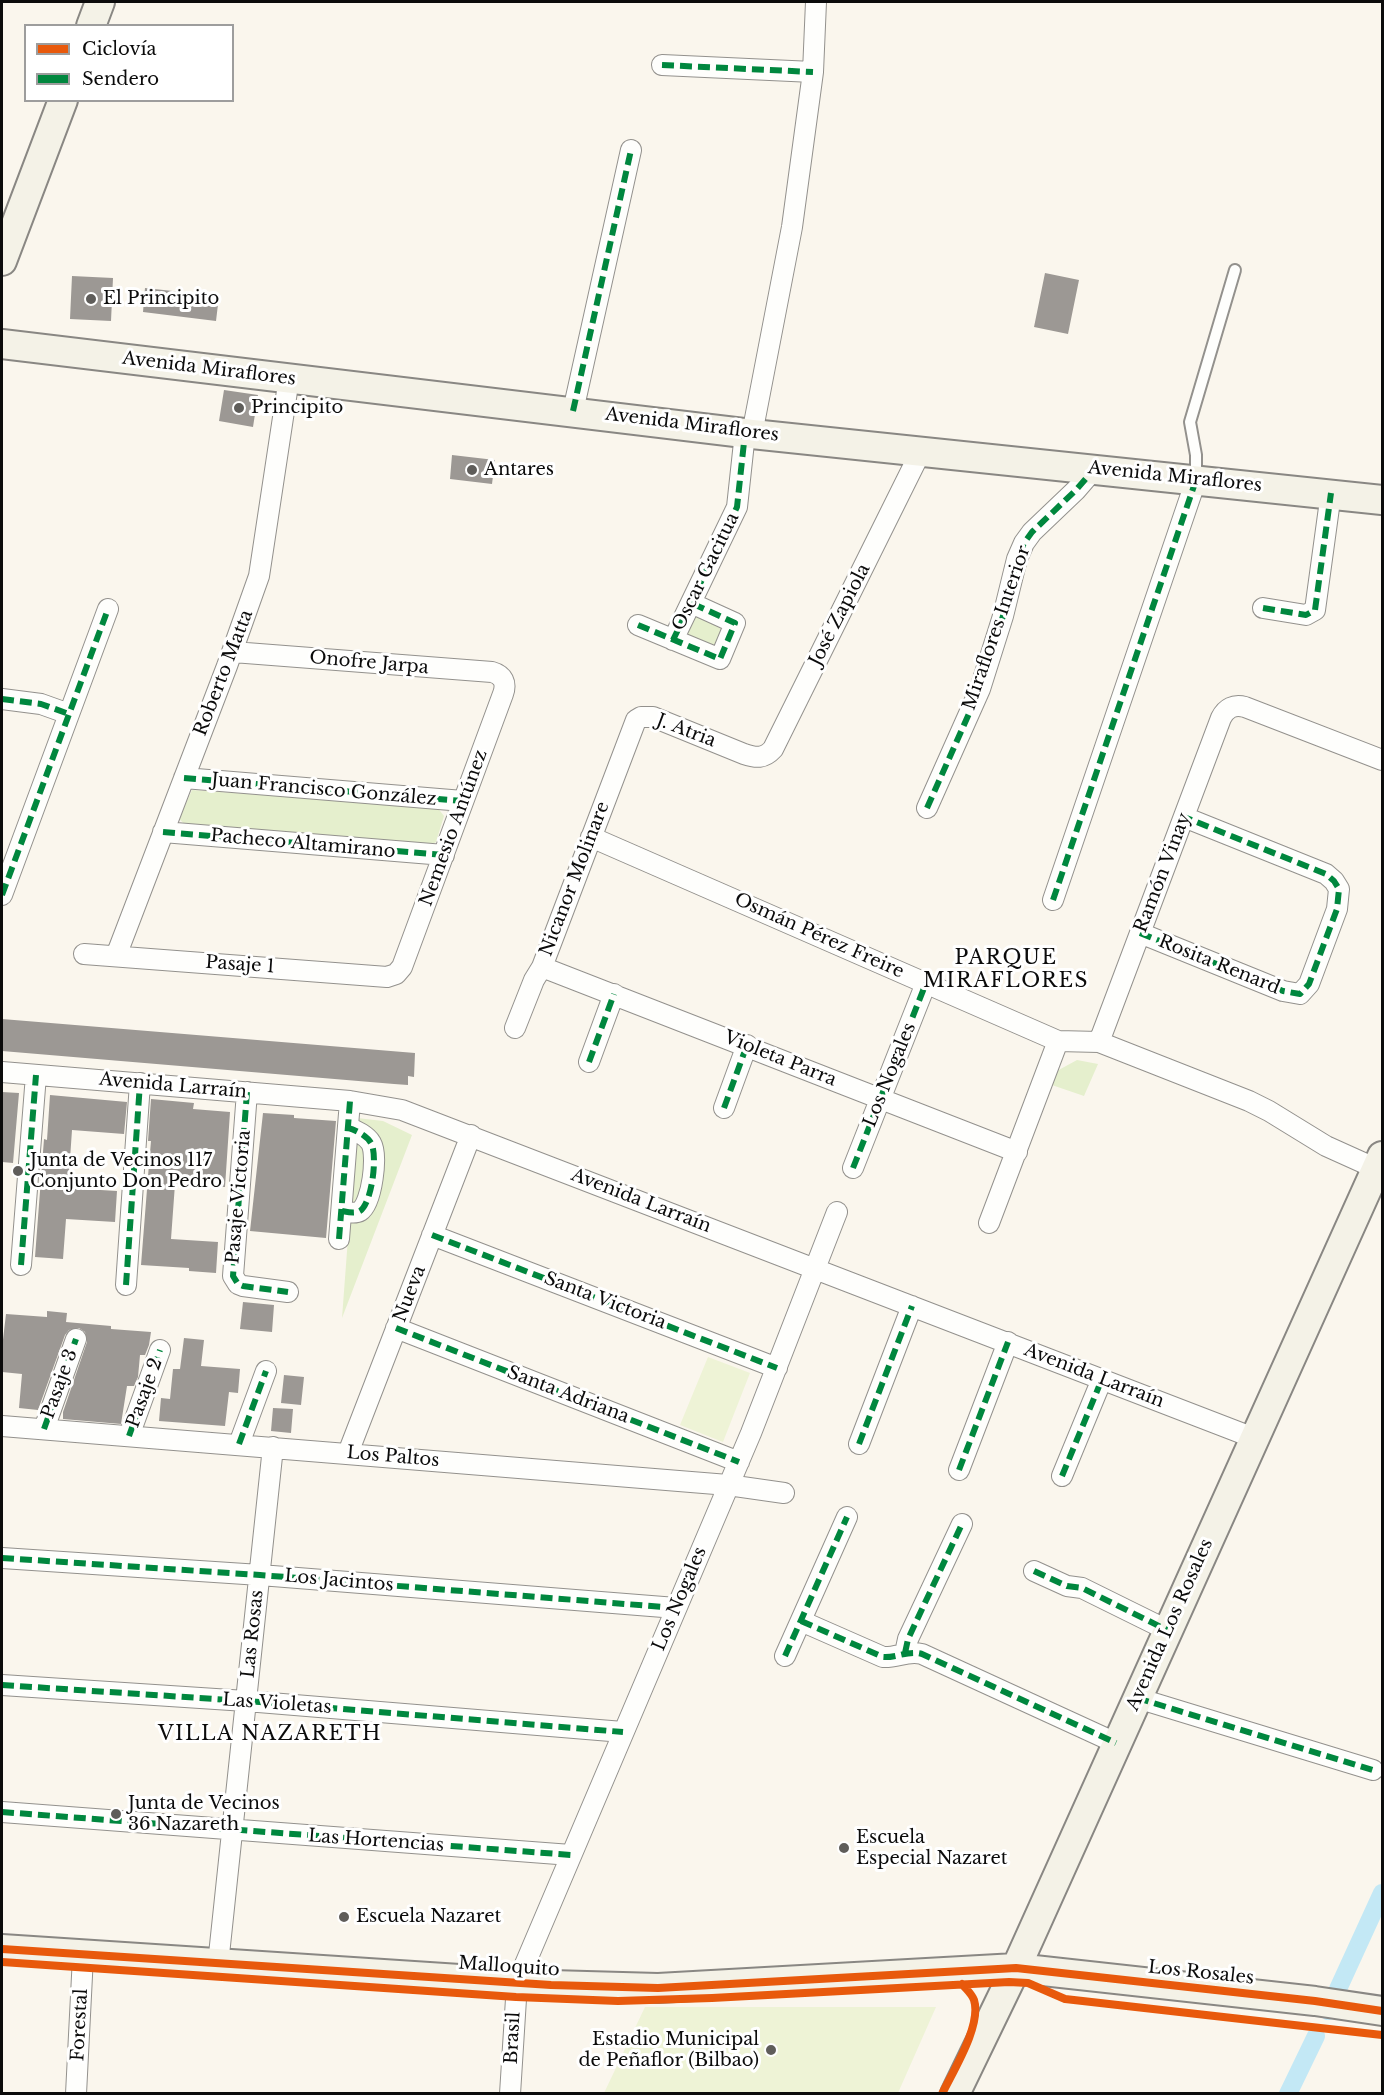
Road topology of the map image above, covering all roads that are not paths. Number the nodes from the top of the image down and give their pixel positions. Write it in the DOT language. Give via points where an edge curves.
graph roads {
  1 [pos="100,2"];
  2 [pos="816,2"];
  3 [pos="92,24"];
  4 [pos="662,65"];
  5 [pos="813,72"];
  6 [pos="62,102"];
  7 [pos="631,150"];
  8 [pos="2,261"];
  9 [pos="1235,270"];
  10 [pos="2,344"];
  11 [pos="289,378"];
  12 [pos="573,411"];
  13 [pos="749,433"];
  14 [pos="921,451"];
  15 [pos="1095,468"];
  16 [pos="1196,480"];
  17 [pos="1331,493"];
  18 [pos="1383,500"];
  19 [pos="691,603"];
  20 [pos="1263,608"];
  21 [pos="108,609"];
  22 [pos="638,625"];
  23 [pos="674,640"];
  24 [pos="233,652"];
  25 [pos="503,679"];
  26 [pos="2,699"];
  27 [pos="69,714"];
  28 [pos="632,728"];
  29 [pos="744,754"];
  30 [pos="1383,760"];
  31 [pos="184,778"];
  32 [pos="463,801"];
  33 [pos="927,808"];
  34 [pos="1184,817"];
  35 [pos="163,832"];
  36 [pos="591,837"];
  37 [pos="444,855"];
  38 [pos="2,895"];
  39 [pos="1053,900"];
  40 [pos="1140,933"];
  41 [pos="84,954"];
  42 [pos="116,956"];
  43 [pos="542,967"];
  44 [pos="396,974"];
  45 [pos="926,983"];
  46 [pos="614,994"];
  47 [pos="515,1028"];
  48 [pos="1058,1041"];
  49 [pos="1099,1042"];
  50 [pos="747,1045"];
  51 [pos="589,1062"];
  52 [pos="2,1072"];
  53 [pos="36,1075"];
  54 [pos="140,1083"];
  55 [pos="247,1092"];
  56 [pos="880,1099"];
  57 [pos="350,1101"];
  58 [pos="724,1108"];
  59 [pos="348,1128"];
  60 [pos="471,1135"];
  61 [pos="1017,1152"];
  62 [pos="1380,1162"];
  63 [pos="853,1168"];
  64 [pos="342,1211"];
  65 [pos="837,1212"];
  66 [pos="989,1223"];
  67 [pos="432,1235"];
  68 [pos="339,1239"];
  69 [pos="21,1265"];
  70 [pos="815,1268"];
  71 [pos="126,1285"];
  72 [pos="288,1292"];
  73 [pos="912,1306"];
  74 [pos="396,1328"];
  75 [pos="76,1339"];
  76 [pos="1008,1342"];
  77 [pos="160,1350"];
  78 [pos="777,1368"];
  79 [pos="267,1371"];
  80 [pos="1102,1379"];
  81 [pos="2,1426"];
  82 [pos="44,1429"];
  83 [pos="129,1436"];
  84 [pos="1254,1438"];
  85 [pos="239,1444"];
  86 [pos="860,1444"];
  87 [pos="273,1447"];
  88 [pos="348,1453"];
  89 [pos="739,1462"];
  90 [pos="959,1470"];
  91 [pos="1062,1476"];
  92 [pos="728,1485"];
  93 [pos="784,1493"];
  94 [pos="847,1517"];
  95 [pos="962,1524"];
  96 [pos="2,1558"];
  97 [pos="1034,1571"];
  98 [pos="260,1575"];
  99 [pos="676,1608"];
  100 [pos="801,1621"];
  101 [pos="1167,1630"];
  102 [pos="905,1653"];
  103 [pos="785,1656"];
  104 [pos="2,1685"];
  105 [pos="1137,1698"];
  106 [pos="246,1701"];
  107 [pos="623,1732"];
  108 [pos="1116,1743"];
  109 [pos="1372,1770"];
  110 [pos="2,1812"];
  111 [pos="232,1830"];
  112 [pos="571,1855"];
  113 [pos="2,1949"];
  114 [pos="83,1956"];
  115 [pos="218,1964"];
  116 [pos="1016,1968"];
  117 [pos="965,1971"];
  118 [pos="517,1983"];
  119 [pos="1383,2011"];
  120 [pos="986,2030"];
  121 [pos="76,2094"];
  122 [pos="510,2094"];
  123 [pos="955,2094"];
  1 -- 3 [label="street"];
  2 -- 5 [label="street, Oscar Gacitua"];
  4 -- 5 [label="street"];
  5 -- 13 [label="street, Oscar Gacitua" via="792,227"];
  6 -- 8 [label="street"];
  7 -- 12 [label="street"];
  9 -- 16 [label="lane" via="1191,422"];
  10 -- 11 [label="street, Avenida Miraflores"];
  11 -- 12 [label="street, Avenida Miraflores"];
  11 -- 24 [label="street, Roberto Matta" via="259,576"];
  12 -- 13 [label="street, Avenida Miraflores"];
  13 -- 14 [label="street, Avenida Miraflores"];
  13 -- 19 [label="street, Oscar Gacitua" via="737,507"];
  14 -- 15 [label="street, Avenida Miraflores"];
  14 -- 29 [label="street, José Zapiola" via="773,749 762,757"];
  15 -- 16 [label="street, Avenida Miraflores"];
  15 -- 33 [label="street, Miraflores Interior" via="1024,543 980,689"];
  16 -- 17 [label="street, Avenida Miraflores"];
  16 -- 39 [label="street"];
  17 -- 18 [label="street, Avenida Miraflores"];
  17 -- 20 [label="street" via="1313,613"];
  19 -- 23 [label="street, Oscar Gacitua"];
  19 -- 23 [label="street" via="735,623 720,659"];
  21 -- 27 [label="street"];
  22 -- 23 [label="street"];
  24 -- 25 [label="street, Onofre Jarpa" via="492,672"];
  24 -- 31 [label="street, Roberto Matta"];
  25 -- 32 [label="street, Nemesio Antúnez" via="503,694"];
  26 -- 27 [label="street" via="41,704"];
  27 -- 38 [label="street"];
  28 -- 29 [label="street, J. Atria" via="636,720 653,717"];
  28 -- 36 [label="street, Nicanor Molinare"];
  30 -- 34 [label="street, Ramón Vinay" via="1245,707 1230,707 1221,718"];
  31 -- 32 [label="street, Juan Francisco González"];
  31 -- 35 [label="street, Roberto Matta"];
  32 -- 37 [label="street, Nemesio Antúnez"];
  34 -- 40 [label="street, Ramón Vinay"];
  34 -- 40 [label="street, Rosita Renard" via="1326,874 1340,889 1337,909 1309,984 1300,994 1283,991"];
  35 -- 37 [label="street, Pacheco Altamirano"];
  35 -- 42 [label="street, Roberto Matta"];
  36 -- 43 [label="street, Nicanor Molinare"];
  36 -- 45 [label="street, Osmán Pérez Freire"];
  37 -- 44 [label="street, Nemesio Antúnez" via="404,963"];
  40 -- 49 [label="street, Ramón Vinay"];
  41 -- 42 [label="street, Pasaje 1"];
  42 -- 44 [label="street, Pasaje 1"];
  43 -- 46 [label="street, Violeta Parra"];
  43 -- 47 [label="street, Nicanor Molinare"];
  45 -- 48 [label="street, Osmán Pérez Freire"];
  45 -- 56 [label="street, Los Nogales"];
  46 -- 50 [label="street, Violeta Parra"];
  46 -- 51 [label="street"];
  48 -- 49 [label="street, Osmán Pérez Freire"];
  48 -- 61 [label="street"];
  49 -- 62 [label="street, Osmán Pérez Freire" via="1249,1101 1326,1146"];
  50 -- 56 [label="street, Violeta Parra"];
  50 -- 58 [label="street"];
  52 -- 53 [label="street, Avenida Larraín"];
  53 -- 54 [label="street, Avenida Larraín"];
  53 -- 69 [label="street"];
  54 -- 55 [label="street, Avenida Larraín"];
  54 -- 71 [label="street"];
  55 -- 57 [label="street, Avenida Larraín"];
  55 -- 72 [label="street, Pasaje Victoria" via="232,1276 243,1286"];
  56 -- 61 [label="street, Violeta Parra"];
  56 -- 63 [label="street, Los Nogales"];
  57 -- 59 [label="street"];
  57 -- 60 [label="street, Avenida Larraín" via="402,1110"];
  59 -- 64 [label="street"];
  59 -- 64 [label="street" via="371,1142 372,1183 362,1209"];
  60 -- 67 [label="street, Nueva"];
  60 -- 70 [label="street, Avenida Larraín"];
  61 -- 66 [label="street"];
  62 -- 84 [label="street, Avenida Los Rosales"];
  64 -- 68 [label="street"];
  65 -- 70 [label="street, Los Nogales"];
  67 -- 74 [label="street, Nueva"];
  67 -- 78 [label="street, Santa Victoria"];
  70 -- 73 [label="street, Avenida Larraín"];
  70 -- 78 [label="street, Los Nogales"];
  73 -- 76 [label="street, Avenida Larraín"];
  73 -- 86 [label="street"];
  74 -- 88 [label="street, Nueva"];
  74 -- 89 [label="street, Santa Adriana"];
  75 -- 82 [label="street, Pasaje 3"];
  76 -- 80 [label="street, Avenida Larraín"];
  76 -- 90 [label="street"];
  77 -- 83 [label="street, Pasaje 2"];
  78 -- 89 [label="street, Los Nogales"];
  79 -- 85 [label="street"];
  80 -- 84 [label="street, Avenida Larraín"];
  80 -- 91 [label="street"];
  81 -- 82 [label="street, Los Paltos"];
  82 -- 83 [label="street, Los Paltos"];
  83 -- 85 [label="street, Los Paltos"];
  84 -- 101 [label="street, Avenida Los Rosales"];
  85 -- 87 [label="street, Los Paltos"];
  87 -- 88 [label="street, Los Paltos"];
  87 -- 98 [label="street, Las Rosas"];
  88 -- 92 [label="street, Los Paltos"];
  89 -- 92 [label="street, Los Nogales"];
  92 -- 93 [label="street, Los Paltos"];
  92 -- 99 [label="street, Los Nogales"];
  94 -- 100 [label="street"];
  95 -- 102 [label="street"];
  96 -- 98 [label="street, Los Jacintos"];
  97 -- 101 [label="street" via="1067,1586 1082,1588"];
  98 -- 99 [label="street, Los Jacintos"];
  98 -- 106 [label="street, Las Rosas"];
  99 -- 107 [label="street, Los Nogales"];
  100 -- 102 [label="street" via="883,1657"];
  100 -- 103 [label="street"];
  101 -- 105 [label="street, Avenida Los Rosales"];
  102 -- 108 [label="street" via="922,1654"];
  104 -- 106 [label="street, Las Violetas"];
  105 -- 108 [label="street, Avenida Los Rosales"];
  105 -- 109 [label="street"];
  106 -- 107 [label="street, Las Violetas"];
  106 -- 111 [label="street, Las Rosas"];
  107 -- 112 [label="street, Los Nogales"];
  108 -- 116 [label="street, Avenida Los Rosales"];
  110 -- 111 [label="street, Las Hortencias"];
  111 -- 112 [label="street, Las Hortencias"];
  111 -- 115 [label="street, Las Rosas"];
  112 -- 118 [label="street, Los Nogales"];
  113 -- 114 [label="street, Malloquito"];
  114 -- 115 [label="street, Malloquito"];
  114 -- 121 [label="street, Forestal"];
  115 -- 118 [label="street, Malloquito"];
  116 -- 117 [label="street, Malloquito"];
  116 -- 119 [label="street, Los Rosales"];
  116 -- 120 [label="street, Avenida Los Rosales"];
  117 -- 118 [label="street, Malloquito" via="658,1988"];
  117 -- 120 [label="street" via="982,2002"];
  118 -- 122 [label="street, Brasil"];
  120 -- 123 [label="street, Avenida Los Rosales"];
}
